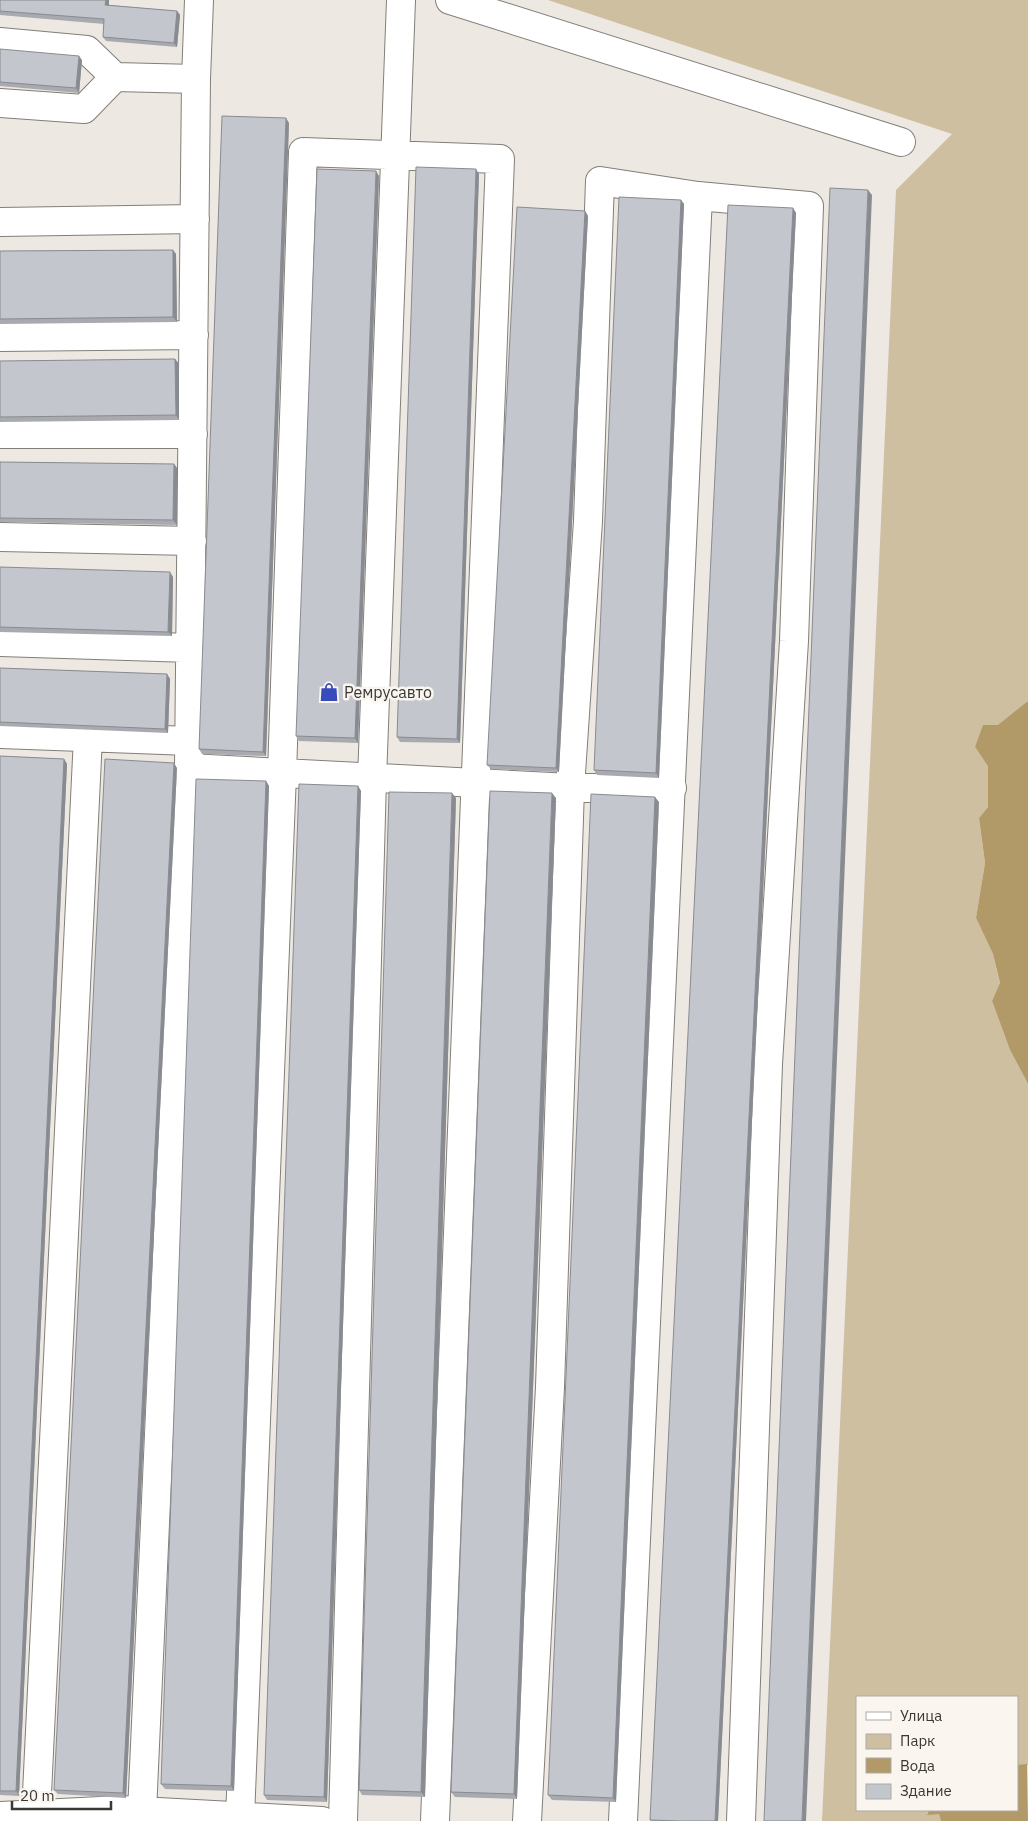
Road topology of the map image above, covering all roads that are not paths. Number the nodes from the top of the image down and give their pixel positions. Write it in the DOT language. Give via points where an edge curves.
graph roads {
  1 [pos="200,0"];
  2 [pos="401,0"];
  3 [pos="450,0"];
  4 [pos="0,42"];
  5 [pos="115,77"];
  6 [pos="196,79"];
  7 [pos="0,103"];
  8 [pos="901,142"];
  9 [pos="394,155"];
  10 [pos="698,196"];
  11 [pos="195,219"];
  12 [pos="0,222"];
  13 [pos="194,335"];
  14 [pos="0,337"];
  15 [pos="0,434"];
  16 [pos="193,434"];
  17 [pos="0,536"];
  18 [pos="192,541"];
  19 [pos="0,642"];
  20 [pos="191,648"];
  21 [pos="0,734"];
  22 [pos="88,737"];
  23 [pos="190,741"];
  24 [pos="189,768"];
  25 [pos="282,774"];
  26 [pos="372,779"];
  27 [pos="476,784"];
  28 [pos="570,788"];
  29 [pos="672,788"];
  30 [pos="36,1814"];
  31 [pos="128,1814"];
  32 [pos="0,1816"];
  33 [pos="240,1818"];
  34 [pos="322,1821"];
  35 [pos="343,1821"];
  36 [pos="435,1821"];
  37 [pos="527,1821"];
  38 [pos="623,1821"];
  39 [pos="741,1821"];
  1 -- 6 [label="street"];
  2 -- 9 [label="street"];
  3 -- 8 [label="street"];
  4 -- 5 [label="street" via="87,50"];
  5 -- 6 [label="street"];
  5 -- 7 [label="street" via="84,109"];
  6 -- 11 [label="street"];
  9 -- 25 [label="street" via="302,152"];
  9 -- 26 [label="street"];
  9 -- 27 [label="street" via="500,159"];
  10 -- 28 [label="street" via="600,181 588,521"];
  10 -- 29 [label="street"];
  10 -- 39 [label="street" via="809,206 794,641 768,1064"];
  11 -- 12 [label="street"];
  11 -- 13 [label="street"];
  13 -- 14 [label="street"];
  13 -- 16 [label="street"];
  15 -- 16 [label="street"];
  16 -- 18 [label="street"];
  17 -- 18 [label="street"];
  18 -- 20 [label="street"];
  19 -- 20 [label="street"];
  20 -- 23 [label="street"];
  21 -- 22 [label="street"];
  22 -- 23 [label="street"];
  22 -- 30 [label="street"];
  23 -- 24 [label="street"];
  24 -- 25 [label="street"];
  24 -- 31 [label="street"];
  25 -- 26 [label="street"];
  25 -- 33 [label="street"];
  26 -- 27 [label="street"];
  26 -- 35 [label="street"];
  27 -- 28 [label="street"];
  27 -- 36 [label="street"];
  28 -- 29 [label="street"];
  28 -- 37 [label="street" via="550,1387"];
  29 -- 38 [label="street"];
  30 -- 31 [label="street"];
  30 -- 32 [label="street"];
  31 -- 33 [label="street"];
  33 -- 34 [label="street"];
}
